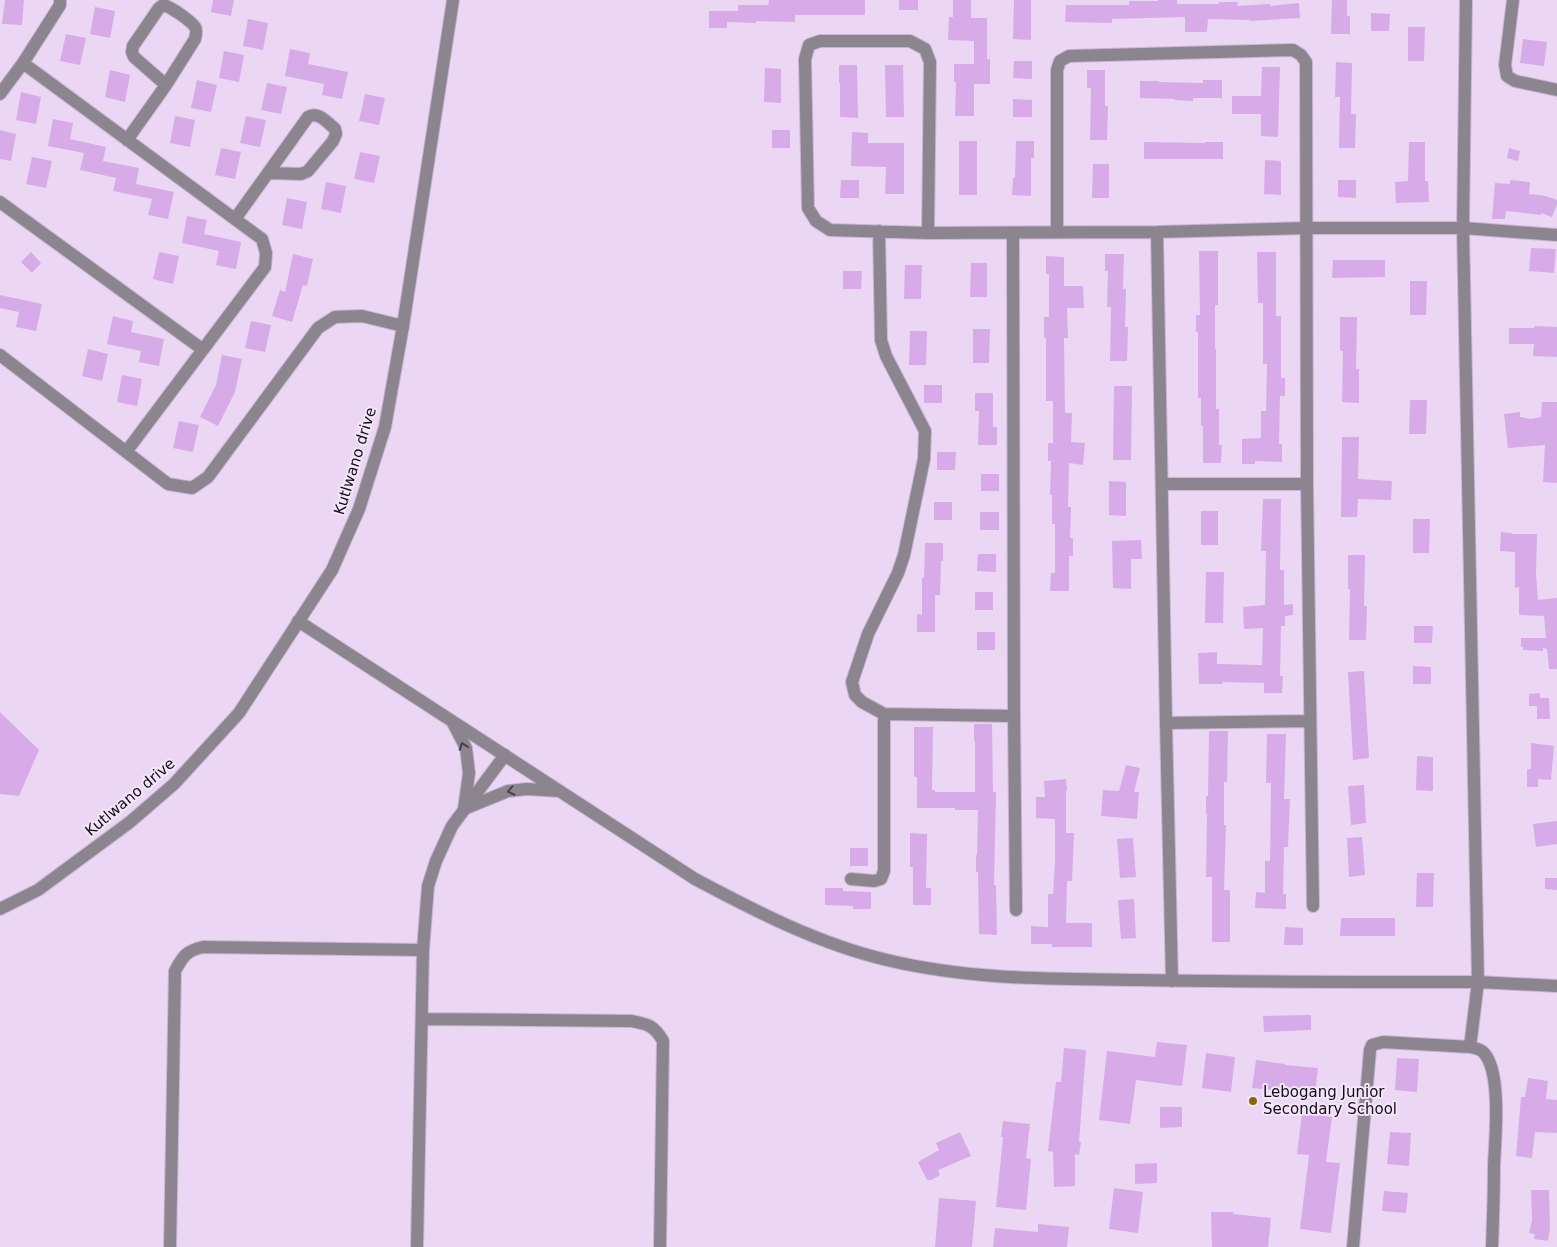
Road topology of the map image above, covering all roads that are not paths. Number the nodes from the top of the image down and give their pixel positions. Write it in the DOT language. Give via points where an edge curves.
graph roads {
  1 [pos="60,0"];
  2 [pos="453,0"];
  3 [pos="1466,0"];
  4 [pos="1513,0"];
  5 [pos="23,63"];
  6 [pos="166,85"];
  7 [pos="1557,90"];
  8 [pos="0,94"];
  9 [pos="127,140"];
  10 [pos="269,173"];
  11 [pos="0,202"];
  12 [pos="235,219"];
  13 [pos="1307,228"];
  14 [pos="1463,228"];
  15 [pos="879,231"];
  16 [pos="1057,232"];
  17 [pos="1157,232"];
  18 [pos="928,233"];
  19 [pos="1013,233"];
  20 [pos="1557,235"];
  21 [pos="403,326"];
  22 [pos="202,349"];
  23 [pos="0,355"];
  24 [pos="126,452"];
  25 [pos="1162,484"];
  26 [pos="1307,484"];
  27 [pos="298,621"];
  28 [pos="884,714"];
  29 [pos="1014,716"];
  30 [pos="452,720"];
  31 [pos="1310,720"];
  32 [pos="1166,724"];
  33 [pos="505,755"];
  34 [pos="560,791"];
  35 [pos="464,808"];
  36 [pos="851,879"];
  37 [pos="1313,906"];
  38 [pos="0,909"];
  39 [pos="1016,910"];
  40 [pos="423,950"];
  41 [pos="1172,981"];
  42 [pos="1478,982"];
  43 [pos="1557,986"];
  44 [pos="422,1019"];
  45 [pos="1470,1047"];
  46 [pos="170,1247"];
  47 [pos="418,1247"];
  48 [pos="660,1247"];
  49 [pos="1354,1247"];
  50 [pos="1492,1247"];
  1 -- 5 [label="street" via="60,5"];
  2 -- 21 [label="street, Kutlwano drive"];
  3 -- 14 [label="street"];
  4 -- 7 [label="street" via="1505,64 1507,76 1515,81"];
  5 -- 8 [label="street"];
  5 -- 9 [label="street"];
  6 -- 6 [label="street" via="195,39 196,32 188,21 163,5 138,38 132,52"];
  6 -- 9 [label="street"];
  9 -- 12 [label="street"];
  10 -- 10 [label="street" via="312,114 335,129 333,141 308,171 301,174"];
  10 -- 12 [label="street"];
  11 -- 22 [label="street"];
  12 -- 22 [label="street" via="262,239 265,267"];
  13 -- 14 [label="street"];
  13 -- 16 [label="street" via="1306,62 1293,50 1069,56 1060,61 1056,70"];
  13 -- 17 [label="street"];
  13 -- 26 [label="street"];
  14 -- 20 [label="street"];
  14 -- 42 [label="street"];
  15 -- 18 [label="street"];
  15 -- 18 [label="street" via="830,230 816,221 808,208 805,59 809,46 820,41 910,41 924,49 930,62"];
  15 -- 28 [label="street" via="881,340 925,431 924,459 904,555 868,634 852,682 855,695"];
  16 -- 17 [label="street"];
  16 -- 19 [label="street"];
  17 -- 25 [label="street"];
  18 -- 19 [label="street"];
  19 -- 29 [label="street"];
  21 -- 24 [label="street" via="362,316 335,317 318,328 208,477 192,488 168,484"];
  21 -- 27 [label="street, Kutlwano drive" via="385,427 359,509 332,570"];
  22 -- 24 [label="street"];
  23 -- 24 [label="street"];
  25 -- 26 [label="street"];
  25 -- 32 [label="street"];
  26 -- 31 [label="street"];
  27 -- 30 [label="street"];
  27 -- 38 [label="street, Kutlwano drive" via="239,712 174,784 130,822 38,890"];
  28 -- 29 [label="street"];
  28 -- 36 [label="street" via="884,871 881,878 874,881"];
  29 -- 39 [label="street"];
  30 -- 33 [label="street"];
  35 -- 30 [label="street, one-way" via="469,773 466,748"];
  31 -- 32 [label="street"];
  31 -- 37 [label="street"];
  32 -- 41 [label="street"];
  33 -- 34 [label="street"];
  33 -- 35 [label="street"];
  34 -- 35 [label="street, one-way" via="508,791"];
  34 -- 41 [label="street" via="695,880 820,940 887,960 947,971 1020,978"];
  35 -- 40 [label="street" via="452,826 428,886"];
  40 -- 44 [label="street"];
  40 -- 46 [label="street" via="203,947 182,957 175,971"];
  41 -- 42 [label="street"];
  42 -- 43 [label="street"];
  42 -- 45 [label="street"];
  44 -- 47 [label="street"];
  44 -- 48 [label="street" via="631,1021 649,1025 658,1031 663,1040"];
  45 -- 49 [label="street" via="1372,1044"];
  45 -- 50 [label="street" via="1484,1053 1492,1071 1494,1089"];
}
